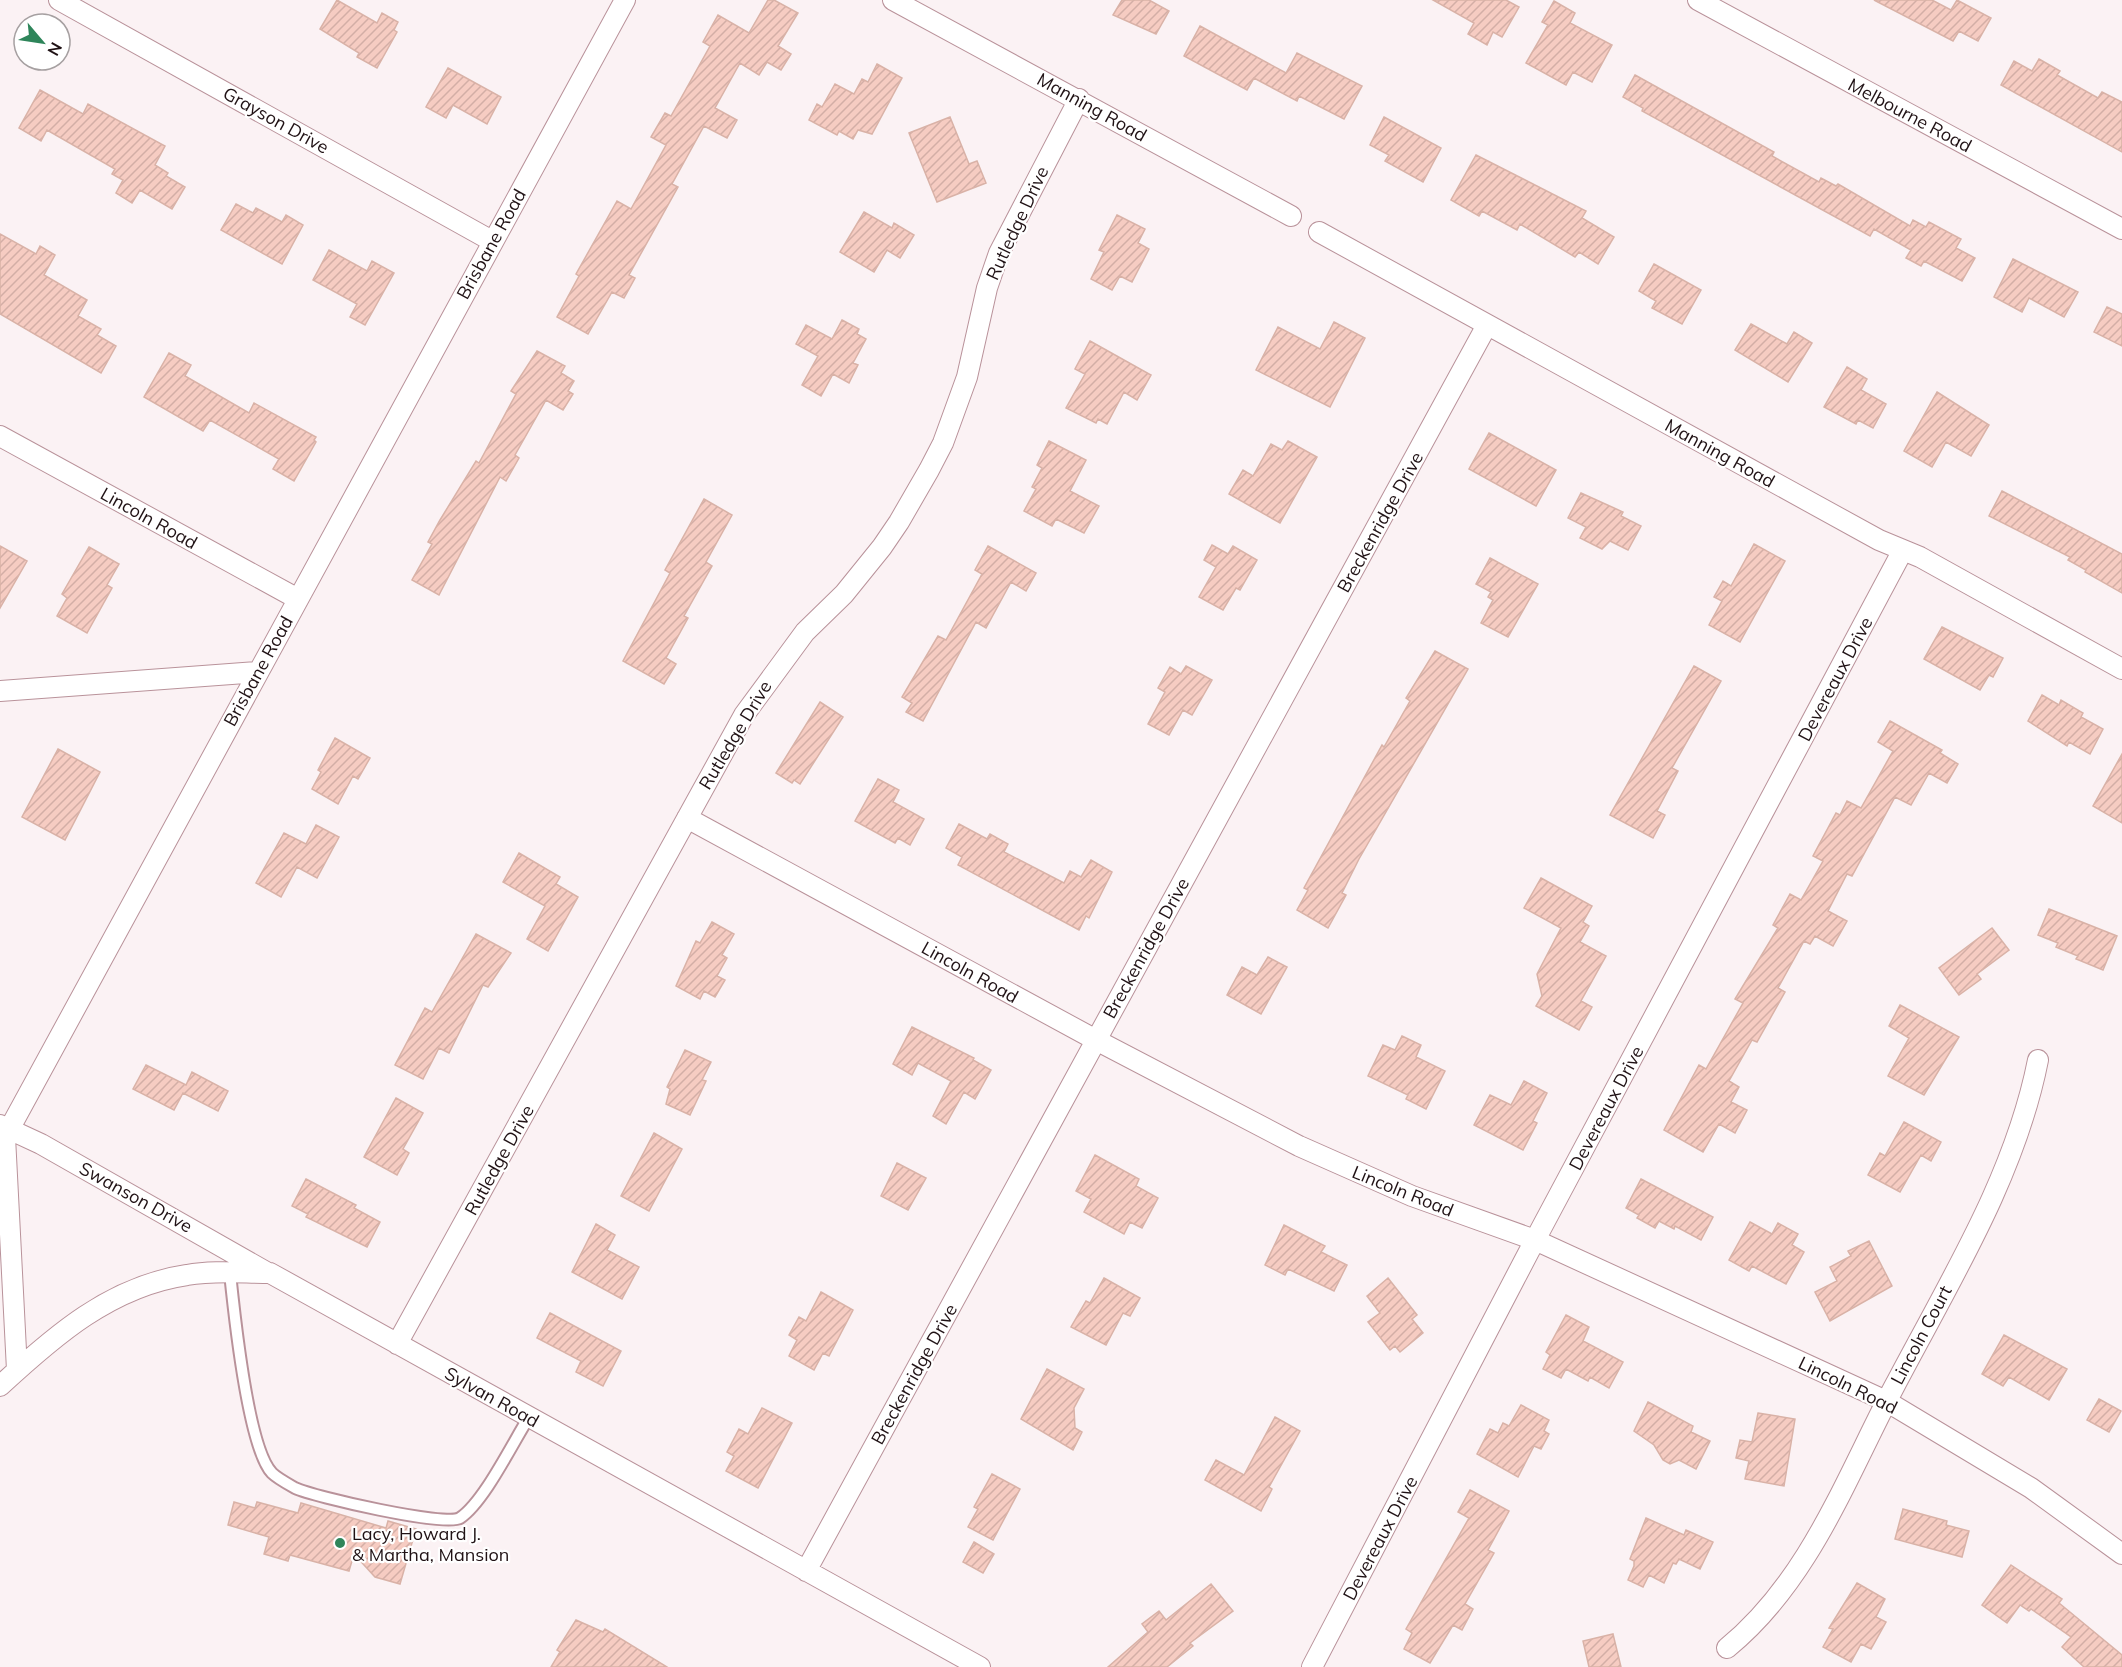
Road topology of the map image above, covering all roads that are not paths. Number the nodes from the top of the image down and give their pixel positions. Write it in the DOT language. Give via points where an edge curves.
graph roads {
  1 [pos="59,0"];
  2 [pos="625,0"];
  3 [pos="893,0"];
  4 [pos="1698,0"];
  5 [pos="1079,99"];
  6 [pos="1291,216"];
  7 [pos="2122,229"];
  8 [pos="1319,232"];
  9 [pos="492,241"];
  10 [pos="1487,325"];
  11 [pos="0,436"];
  12 [pos="1903,550"];
  13 [pos="298,599"];
  14 [pos="2122,669"];
  15 [pos="258,672"];
  16 [pos="0,691"];
  17 [pos="687,818"];
  18 [pos="1095,1040"];
  19 [pos="2038,1060"];
  20 [pos="4,1127"];
  21 [pos="1535,1240"];
  22 [pos="230,1273"];
  23 [pos="270,1273"];
  24 [pos="397,1344"];
  25 [pos="17,1370"];
  26 [pos="0,1386"];
  27 [pos="1886,1401"];
  28 [pos="529,1417"];
  29 [pos="2122,1554"];
  30 [pos="806,1571"];
  31 [pos="1727,1648"];
  32 [pos="981,1667"];
  33 [pos="1312,1667"];
  1 -- 9 [label="street, Grayson Drive"];
  2 -- 9 [label="street, Brisbane Road"];
  3 -- 5 [label="street, Manning Road"];
  4 -- 7 [label="street, Melbourne Road"];
  5 -- 6 [label="street, Manning Road"];
  5 -- 17 [label="street, Rutledge Drive" via="999,254 987,288 967,377 929,470 882,547 844,594 805,632 767,681 738,723"];
  8 -- 10 [label="street, Manning Road"];
  9 -- 13 [label="street, Brisbane Road"];
  10 -- 12 [label="street, Manning Road"];
  10 -- 18 [label="street, Breckenridge Drive"];
  11 -- 13 [label="street, Lincoln Road"];
  12 -- 14 [label="street, Manning Road"];
  12 -- 21 [label="street, Devereaux Drive"];
  13 -- 15 [label="street, Brisbane Road"];
  15 -- 16 [label="street"];
  15 -- 20 [label="street, Brisbane Road"];
  17 -- 18 [label="street, Lincoln Road"];
  17 -- 24 [label="street, Rutledge Drive"];
  18 -- 21 [label="street, Lincoln Road" via="1327,1159 1421,1199"];
  18 -- 30 [label="street, Breckenridge Drive"];
  19 -- 27 [label="street, Lincoln Court" via="2023,1120 1993,1197"];
  20 -- 23 [label="street, Swanson Drive"];
  20 -- 25 [label="street, Brisbane Road"];
  21 -- 27 [label="street, Lincoln Road"];
  21 -- 33 [label="street, Devereaux Drive"];
  22 -- 23 [label="street, Sylvan Road"];
  22 -- 25 [label="street, Sylvan Road" via="188,1274 131,1289 99,1306"];
  22 -- 28 [label="lane" via="237,1342 258,1447 272,1473 296,1488 399,1513 456,1520 468,1513 483,1492"];
  23 -- 24 [label="street, Sylvan Road"];
  24 -- 28 [label="street, Sylvan Road"];
  25 -- 26 [label="street, Sylvan Road"];
  27 -- 29 [label="street, Lincoln Road" via="2031,1488"];
  27 -- 31 [label="street, Lincoln Court" via="1800,1566 1764,1614"];
  28 -- 30 [label="street, Sylvan Road"];
  30 -- 32 [label="street, Sylvan Road"];
}
